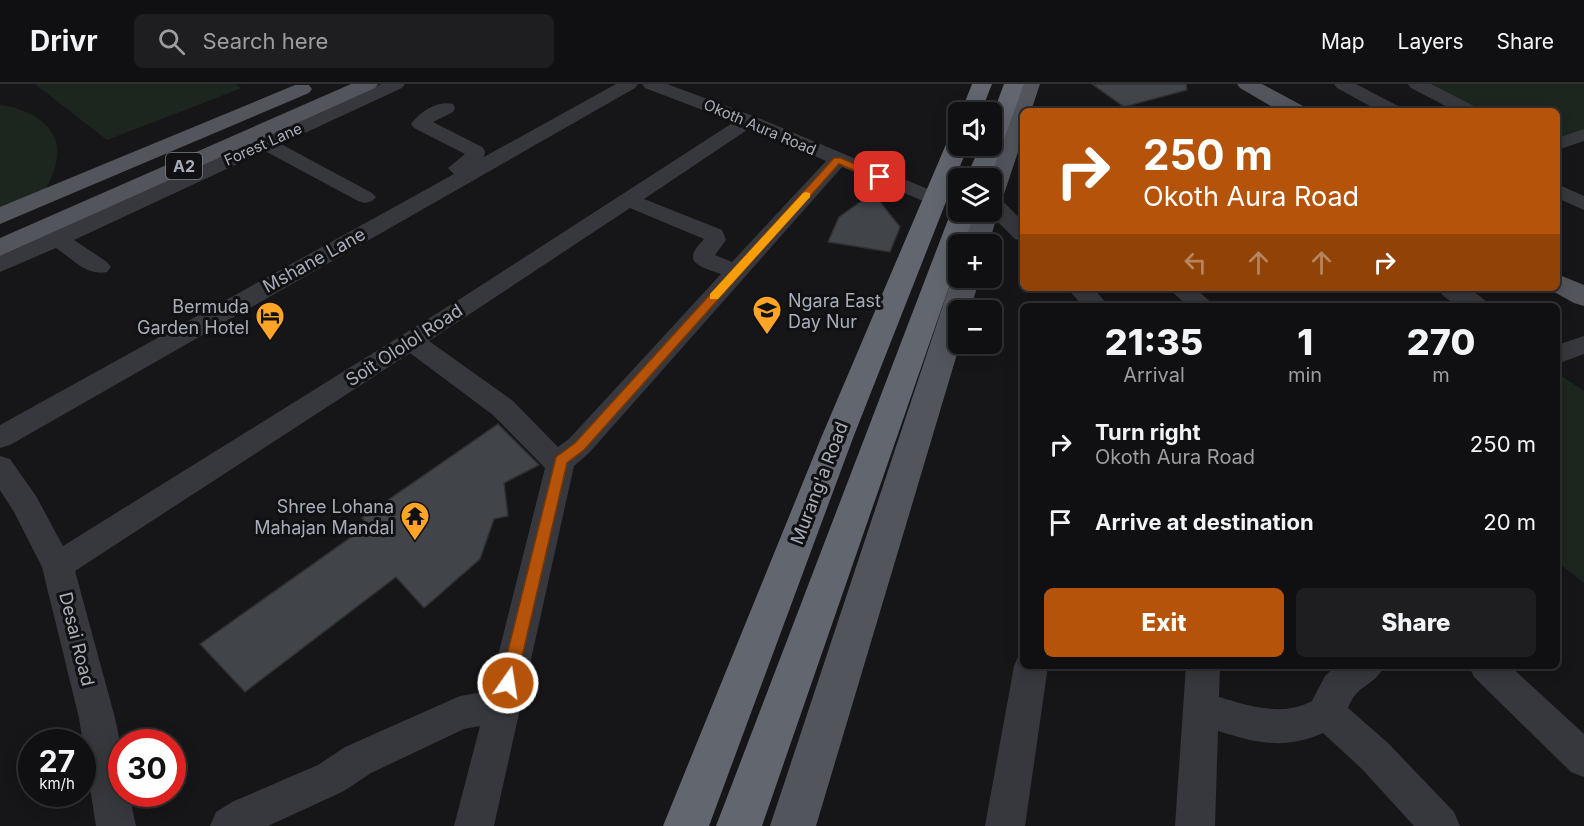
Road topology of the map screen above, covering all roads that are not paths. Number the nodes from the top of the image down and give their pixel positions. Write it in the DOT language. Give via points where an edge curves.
graph roads {
  1 [pos="313,84"];
  2 [pos="338,84"];
  3 [pos="368,84"];
  4 [pos="396,84"];
  5 [pos="629,84"];
  6 [pos="651,84"];
  7 [pos="982,84"];
  8 [pos="1014,84"];
  9 [pos="1030,84"];
  10 [pos="1224,84"];
  11 [pos="1247,84"];
  12 [pos="1343,84"];
  13 [pos="1417,84"];
  14 [pos="974,102"];
  15 [pos="446,108"];
  16 [pos="1022,108"];
  17 [pos="1264,108"];
  18 [pos="1290,108"];
  19 [pos="1387,108"];
  20 [pos="1463,108"];
  21 [pos="1020,113"];
  22 [pos="1002,117"];
  23 [pos="748,122"];
  24 [pos="1584,135"];
  25 [pos="266,143"];
  26 [pos="1560,143"];
  27 [pos="838,160"];
  28 [pos="1001,168"];
  29 [pos="467,174"];
  30 [pos="1560,192"];
  31 [pos="365,197"];
  32 [pos="628,200"];
  33 [pos="1584,204"];
  34 [pos="948,205"];
  35 [pos="948,207"];
  36 [pos="948,208"];
  37 [pos="1002,213"];
  38 [pos="0,216"];
  39 [pos="0,230"];
  40 [pos="1020,231"];
  41 [pos="56,238"];
  42 [pos="0,248"];
  43 [pos="1560,262"];
  44 [pos="0,265"];
  45 [pos="99,267"];
  46 [pos="736,272"];
  47 [pos="1584,276"];
  48 [pos="1560,284"];
  49 [pos="963,288"];
  50 [pos="1082,291"];
  51 [pos="1184,291"];
  52 [pos="1454,291"];
  53 [pos="1584,297"];
  54 [pos="1094,303"];
  55 [pos="1199,303"];
  56 [pos="1472,303"];
  57 [pos="411,341"];
  58 [pos="1584,344"];
  59 [pos="1560,354"];
  60 [pos="0,438"];
  61 [pos="561,460"];
  62 [pos="0,466"];
  63 [pos="58,566"];
  64 [pos="1031,669"];
  65 [pos="1203,669"];
  66 [pos="1362,669"];
  67 [pos="1489,669"];
  68 [pos="503,705"];
  69 [pos="1200,708"];
  70 [pos="1326,712"];
  71 [pos="1584,759"];
  72 [pos="116,826"];
  73 [pos="230,826"];
  74 [pos="474,826"];
  75 [pos="686,826"];
  76 [pos="739,826"];
  77 [pos="793,826"];
  78 [pos="1005,826"];
  79 [pos="1195,826"];
  80 [pos="1440,826"];
  1 -- 38 [label="main road"];
  2 -- 39 [label="main road, A2"];
  3 -- 42 [label="main road, A2"];
  4 -- 25 [label="street, Forest Lane"];
  5 -- 29 [label="street, Mshane Lane"];
  6 -- 23 [label="street, Okoth Aura Road"];
  7 -- 14 [label="highway"];
  8 -- 22 [label="highway"];
  9 -- 16 [label="main road"];
  10 -- 17 [label="main road"];
  11 -- 18 [label="main road"];
  12 -- 19 [label="street"];
  13 -- 20 [label="street"];
  15 -- 29 [label="street" via="421,124 475,151 474,157 458,168"];
  21 -- 28 [label="main road"];
  23 -- 27 [label="street, Okoth Aura Road"];
  23 -- 32 [label="street, Soit Ololol Road"];
  24 -- 26 [label="street"];
  25 -- 31 [label="street"];
  25 -- 41 [label="street, Forest Lane"];
  27 -- 34 [label="street, Okoth Aura Road"];
  27 -- 46 [label="street"];
  29 -- 60 [label="street, Mshane Lane"];
  30 -- 33 [label="street"];
  32 -- 46 [label="street" via="714,235 704,259"];
  32 -- 57 [label="street, Soit Ololol Road"];
  35 -- 75 [label="highway, Murang'a Road" via="837,438"];
  36 -- 76 [label="highway, Murang'a Road"];
  37 -- 40 [label="street"];
  41 -- 44 [label="street, Forest Lane"];
  41 -- 45 [label="street"];
  43 -- 47 [label="main road"];
  46 -- 61 [label="street" via="579,446"];
  48 -- 53 [label="main road"];
  49 -- 77 [label="main road"];
  50 -- 54 [label="street"];
  51 -- 55 [label="street"];
  52 -- 56 [label="street"];
  57 -- 61 [label="street" via="503,408 552,459"];
  57 -- 63 [label="street, Soit Ololol Road"];
  58 -- 59 [label="street"];
  61 -- 68 [label="street"];
  62 -- 63 [label="street, Desai Road"];
  63 -- 72 [label="street, Desai Road" via="97,718"];
  64 -- 78 [label="street"];
  65 -- 69 [label="street"];
  66 -- 70 [label="street" via="1340,684"];
  67 -- 71 [label="street"];
  68 -- 73 [label="street" via="460,713"];
  68 -- 74 [label="street"];
  69 -- 70 [label="street" via="1272,728 1296,727"];
  69 -- 79 [label="street"];
  70 -- 80 [label="street" via="1375,756"];
}
